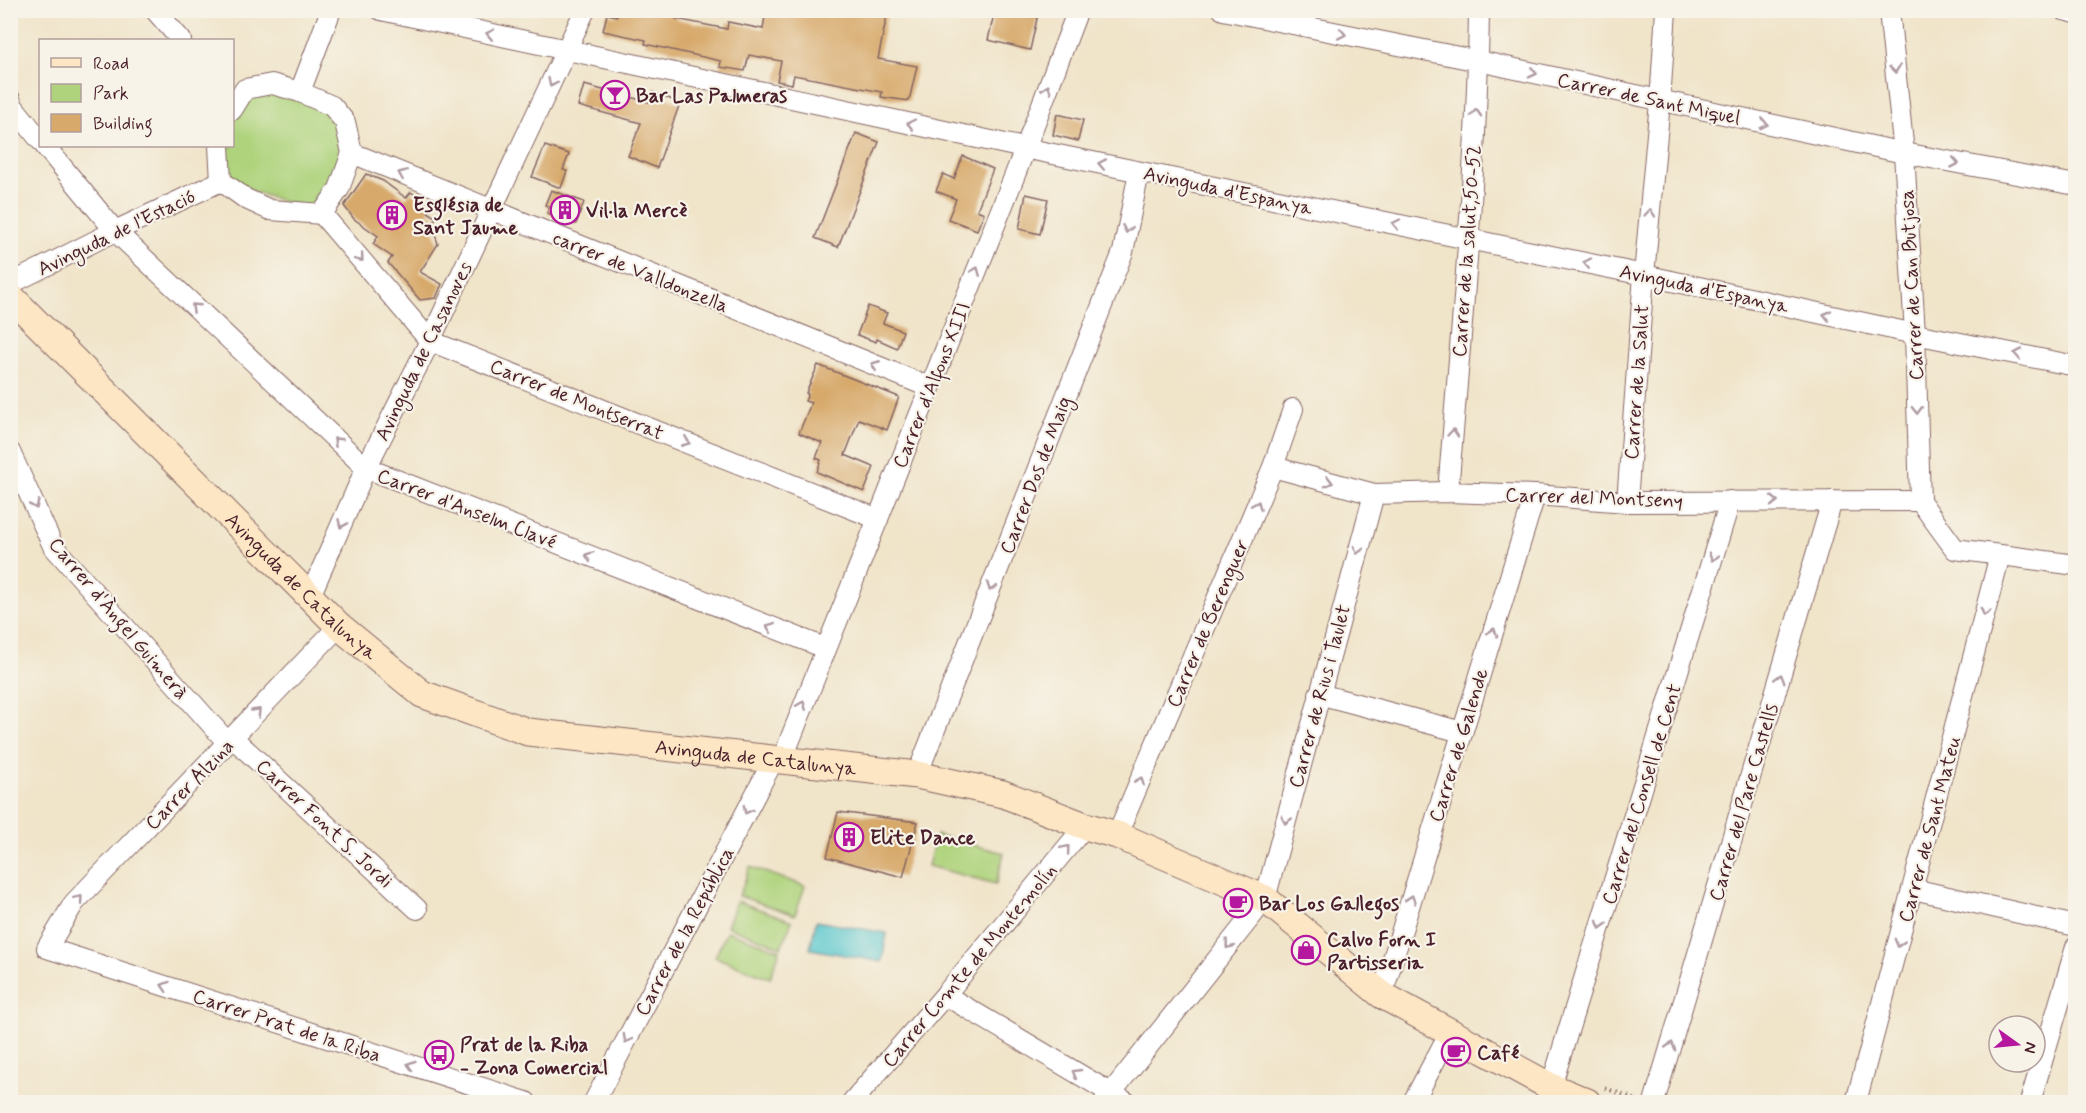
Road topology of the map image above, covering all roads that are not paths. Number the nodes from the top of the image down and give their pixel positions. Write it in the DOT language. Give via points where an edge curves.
graph roads {
  1 [pos="155,10"];
  2 [pos="331,10"];
  3 [pos="381,10"];
  4 [pos="585,10"];
  5 [pos="1078,10"];
  6 [pos="1223,10"];
  7 [pos="1479,10"];
  8 [pos="1666,10"];
  9 [pos="1889,10"];
  10 [pos="2064,10"];
  11 [pos="2076,13"];
  12 [pos="180,39"];
  13 [pos="567,50"];
  14 [pos="1479,61"];
  15 [pos="300,92"];
  16 [pos="10,99"];
  17 [pos="1660,102"];
  18 [pos="234,103"];
  19 [pos="39,139"];
  20 [pos="46,147"];
  21 [pos="219,147"];
  22 [pos="1024,148"];
  23 [pos="352,153"];
  24 [pos="1904,153"];
  25 [pos="1139,172"];
  26 [pos="221,181"];
  27 [pos="2076,185"];
  28 [pos="491,211"];
  29 [pos="322,214"];
  30 [pos="115,231"];
  31 [pos="1469,239"];
  32 [pos="1644,275"];
  33 [pos="10,284"];
  34 [pos="10,296"];
  35 [pos="1916,334"];
  36 [pos="430,341"];
  37 [pos="2076,366"];
  38 [pos="929,387"];
  39 [pos="1293,410"];
  40 [pos="10,452"];
  41 [pos="1273,467"];
  42 [pos="366,468"];
  43 [pos="1448,492"];
  44 [pos="1374,494"];
  45 [pos="1535,495"];
  46 [pos="1730,501"];
  47 [pos="1832,501"];
  48 [pos="1920,501"];
  49 [pos="1627,502"];
  50 [pos="878,519"];
  51 [pos="2000,555"];
  52 [pos="2076,565"];
  53 [pos="310,596"];
  54 [pos="339,626"];
  55 [pos="825,648"];
  56 [pos="1319,694"];
  57 [pos="1462,732"];
  58 [pos="230,740"];
  59 [pos="778,759"];
  60 [pos="917,775"];
  61 [pos="1085,826"];
  62 [pos="1118,835"];
  63 [pos="1913,889"];
  64 [pos="1265,899"];
  65 [pos="417,909"];
  66 [pos="2076,926"];
  67 [pos="2076,947"];
  68 [pos="47,948"];
  69 [pos="1382,995"];
  70 [pos="945,996"];
  71 [pos="1450,1032"];
  72 [pos="1551,1087"];
  73 [pos="1114,1099"];
  74 [pos="526,1102"];
  75 [pos="594,1102"];
  76 [pos="852,1102"];
  77 [pos="1413,1102"];
  78 [pos="1587,1102"];
  79 [pos="1654,1102"];
  80 [pos="1856,1102"];
  81 [pos="2031,1102"];
  1 -- 12 [label="street"];
  2 -- 15 [label="street"];
  13 -- 3 [label="street, Avinguda d'Espanya, one-way"];
  4 -- 13 [label="street, Avinguda de Casanoves"];
  22 -- 5 [label="street, Carrer d'Alfons XIII, one-way"];
  6 -- 14 [label="street, Carrer de Sant Miquel, one-way"];
  7 -- 14 [label="street, Carrer de la salut,50-52"];
  8 -- 17 [label="street, Carrer de la Salut"];
  9 -- 24 [label="street, Carrer de Can Butjosa, one-way"];
  10 -- 11 [label="street"];
  22 -- 13 [label="street, Avinguda d'Espanya, one-way"];
  13 -- 28 [label="street, Avinguda de Casanoves, one-way"];
  14 -- 17 [label="street, Carrer de Sant Miquel, one-way"];
  31 -- 14 [label="street, Carrer de la salut,50-52, one-way"];
  15 -- 18 [label="street" via="272,84 245,89"];
  15 -- 23 [label="street" via="332,106 345,122"];
  16 -- 19 [label="street"];
  17 -- 24 [label="street, Carrer de Sant Miquel, one-way"];
  32 -- 17 [label="street, Carrer de la Salut, one-way"];
  20 -- 30 [label="street, Carrer d'Anselm Clavé"];
  21 -- 26 [label="street"];
  25 -- 22 [label="street, Avinguda d'Espanya, one-way"];
  38 -- 22 [label="street, Carrer d'Alfons XIII, one-way"];
  28 -- 23 [label="street, carrer de Valldonzella, one-way"];
  23 -- 29 [label="street" via="339,189"];
  24 -- 27 [label="street, Carrer de Sant Miquel, one-way"];
  24 -- 35 [label="street, Carrer de Can Butjosa"];
  31 -- 25 [label="street, Avinguda d'Espanya, one-way"];
  25 -- 60 [label="street, Carrer Dos de Maig, one-way" via="1123,252"];
  26 -- 29 [label="street" via="270,210"];
  26 -- 30 [label="street, Avinguda de l'Estació"];
  28 -- 36 [label="street, Avinguda de Casanoves"];
  38 -- 28 [label="street, carrer de Valldonzella, one-way"];
  29 -- 36 [label="street, Carrer de Montserrat, one-way"];
  30 -- 33 [label="street, Avinguda de l'Estació"];
  42 -- 30 [label="street, Carrer d'Anselm Clavé, one-way"];
  32 -- 31 [label="street, Avinguda d'Espanya, one-way"];
  43 -- 31 [label="street, Carrer de la salut,50-52, one-way"];
  35 -- 32 [label="street, Avinguda d'Espanya, one-way"];
  32 -- 49 [label="street, Carrer de la Salut"];
  34 -- 53 [label="street, Avinguda de Catalunya"];
  37 -- 35 [label="street, Avinguda d'Espanya, one-way"];
  35 -- 48 [label="street, Carrer de Can Butjosa, one-way"];
  36 -- 42 [label="street, Avinguda de Casanoves"];
  36 -- 50 [label="street, Carrer de Montserrat, one-way"];
  38 -- 50 [label="street, Carrer d'Alfons XIII"];
  39 -- 41 [label="street, Carrer de Berenguer"];
  40 -- 58 [label="street, Carrer d'Àngel Guimerà, one-way" via="53,546"];
  41 -- 44 [label="street, Carrer del Montseny, one-way"];
  62 -- 41 [label="street, Carrer de Berenguer, one-way"];
  42 -- 53 [label="street, Avinguda de Casanoves, one-way"];
  55 -- 42 [label="street, Carrer d'Anselm Clavé, one-way"];
  43 -- 44 [label="street, Carrer del Montseny"];
  43 -- 45 [label="street, Carrer del Montseny"];
  44 -- 56 [label="street, Carrer de Rius i Taulet, one-way"];
  45 -- 49 [label="street, Carrer del Montseny"];
  57 -- 45 [label="street, Carrer de Galende, one-way"];
  46 -- 47 [label="street, Carrer del Montseny, one-way"];
  46 -- 49 [label="street, Carrer del Montseny"];
  46 -- 72 [label="street, Carrer del Consell de Cent, one-way"];
  47 -- 48 [label="street, Carrer del Montseny"];
  79 -- 47 [label="street, Carrer del Pare Castells, one-way"];
  48 -- 51 [label="street" via="1955,549"];
  50 -- 55 [label="street, Carrer d'Alfons XIII"];
  51 -- 52 [label="street"];
  51 -- 63 [label="street, Carrer de Sant Mateu, one-way"];
  53 -- 54 [label="street, Avinguda de Catalunya"];
  58 -- 54 [label="street, Carrer Alzina, one-way"];
  54 -- 59 [label="street, Avinguda de Catalunya" via="422,693 528,732"];
  59 -- 55 [label="street, Carrer d'Alfons XIII, one-way"];
  56 -- 57 [label="street"];
  56 -- 64 [label="street, Carrer de Rius i Taulet, one-way"];
  69 -- 57 [label="street, Carrer de Galende, one-way"];
  58 -- 65 [label="street, Carrer Font S. Jordi"];
  68 -- 58 [label="street, Carrer Alzina, one-way" via="74,903"];
  59 -- 60 [label="street, Avinguda de Catalunya"];
  59 -- 75 [label="street, Carrer de la República, one-way"];
  60 -- 61 [label="street, Avinguda de Catalunya" via="1003,794"];
  61 -- 62 [label="street, Avinguda de Catalunya"];
  70 -- 61 [label="street, Carrer Comte de Montemolín, one-way"];
  62 -- 64 [label="street, Avinguda de Catalunya"];
  63 -- 66 [label="street"];
  63 -- 80 [label="street, Carrer de Sant Mateu, one-way"];
  64 -- 69 [label="street, Avinguda de Catalunya"];
  64 -- 73 [label="street, one-way"];
  67 -- 81 [label="street"];
  74 -- 68 [label="street, Carrer Prat de la Riba, one-way"];
  69 -- 71 [label="street, Avinguda de Catalunya"];
  73 -- 70 [label="street, one-way"];
  70 -- 76 [label="street, Carrer Comte de Montemolín"];
  71 -- 72 [label="street, Avinguda de Catalunya"];
  71 -- 77 [label="street"];
  72 -- 78 [label="street, Avinguda de Catalunya"];
}
